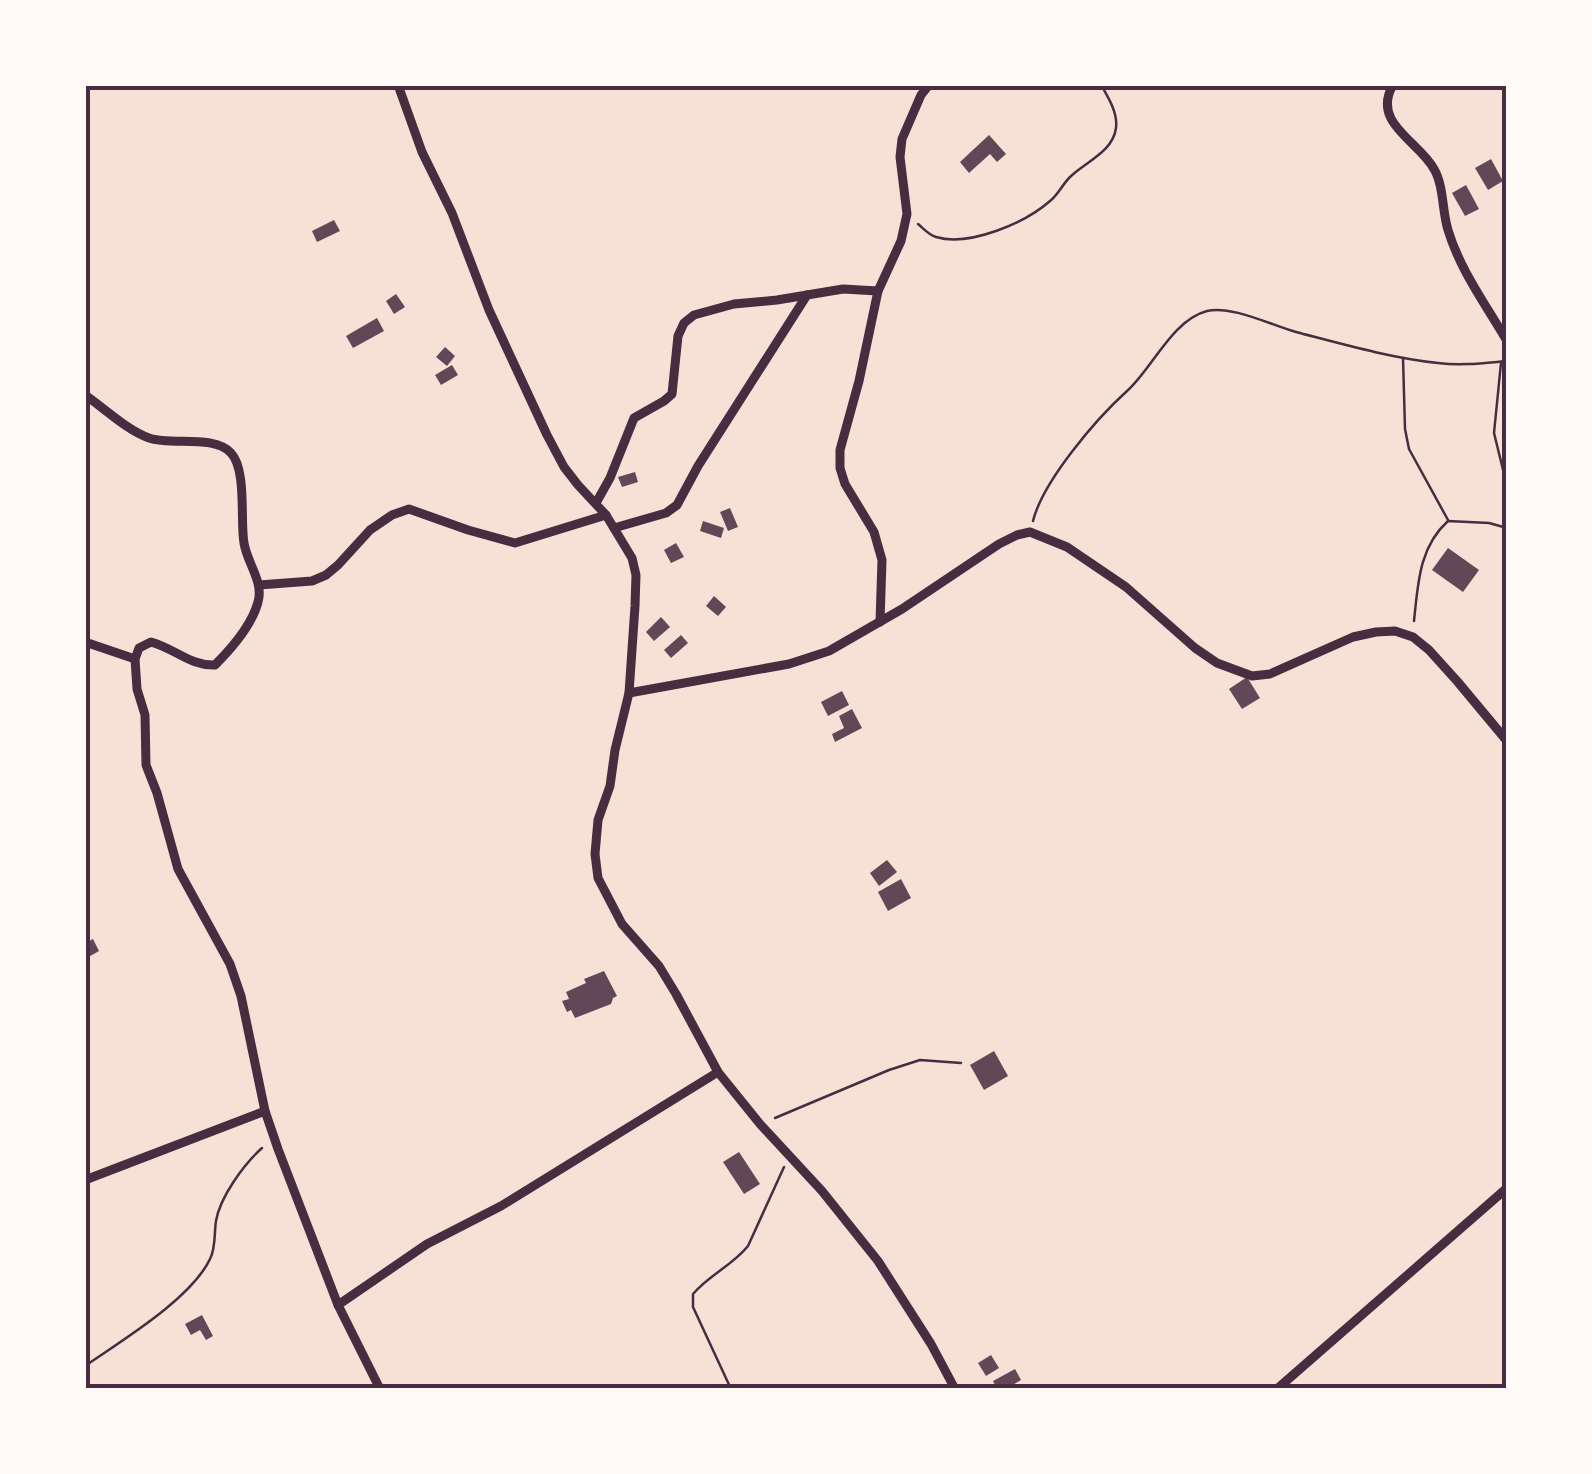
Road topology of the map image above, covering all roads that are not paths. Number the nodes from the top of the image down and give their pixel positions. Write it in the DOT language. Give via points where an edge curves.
graph roads {
  1 [pos="398,85"];
  2 [pos="929,85"];
  3 [pos="1394,85"];
  4 [pos="878,292"];
  5 [pos="808,295"];
  6 [pos="1507,341"];
  7 [pos="85,395"];
  8 [pos="596,503"];
  9 [pos="606,515"];
  10 [pos="614,528"];
  11 [pos="259,585"];
  12 [pos="880,622"];
  13 [pos="85,642"];
  14 [pos="134,660"];
  15 [pos="628,693"];
  16 [pos="1507,741"];
  17 [pos="718,1072"];
  18 [pos="266,1111"];
  19 [pos="85,1180"];
  20 [pos="1507,1188"];
  21 [pos="338,1304"];
  22 [pos="380,1389"];
  23 [pos="955,1389"];
  24 [pos="1278,1389"];
  1 -- 8 [label="street" via="522,382 564,466"];
  2 -- 4 [label="street" via="902,139 906,214"];
  3 -- 6 [label="street" via="1390,119 1435,170 1458,256"];
  4 -- 5 [label="street"];
  4 -- 12 [label="street" via="840,468 882,560"];
  5 -- 8 [label="street" via="707,310 684,323 672,394 634,418"];
  5 -- 10 [label="street" via="677,505"];
  7 -- 11 [label="street" via="150,439 230,452 239,478 243,542"];
  8 -- 9 [label="street"];
  9 -- 10 [label="street"];
  9 -- 11 [label="street" via="514,542 409,508 370,530 326,575"];
  10 -- 15 [label="street" via="636,576"];
  11 -- 14 [label="street" via="255,611 215,665 200,666 152,642"];
  12 -- 15 [label="street" via="789,664"];
  12 -- 16 [label="street" via="998,544 1030,532 1067,546 1195,648 1252,676 1353,637 1413,637"];
  13 -- 14 [label="street"];
  14 -- 18 [label="street" via="146,765 178,870 241,996"];
  15 -- 17 [label="street" via="598,820 598,878 622,924 659,966"];
  17 -- 21 [label="street"];
  17 -- 23 [label="street" via="878,1261"];
  18 -- 19 [label="street"];
  18 -- 21 [label="street"];
  20 -- 24 [label="street"];
  21 -- 22 [label="street"];
}
